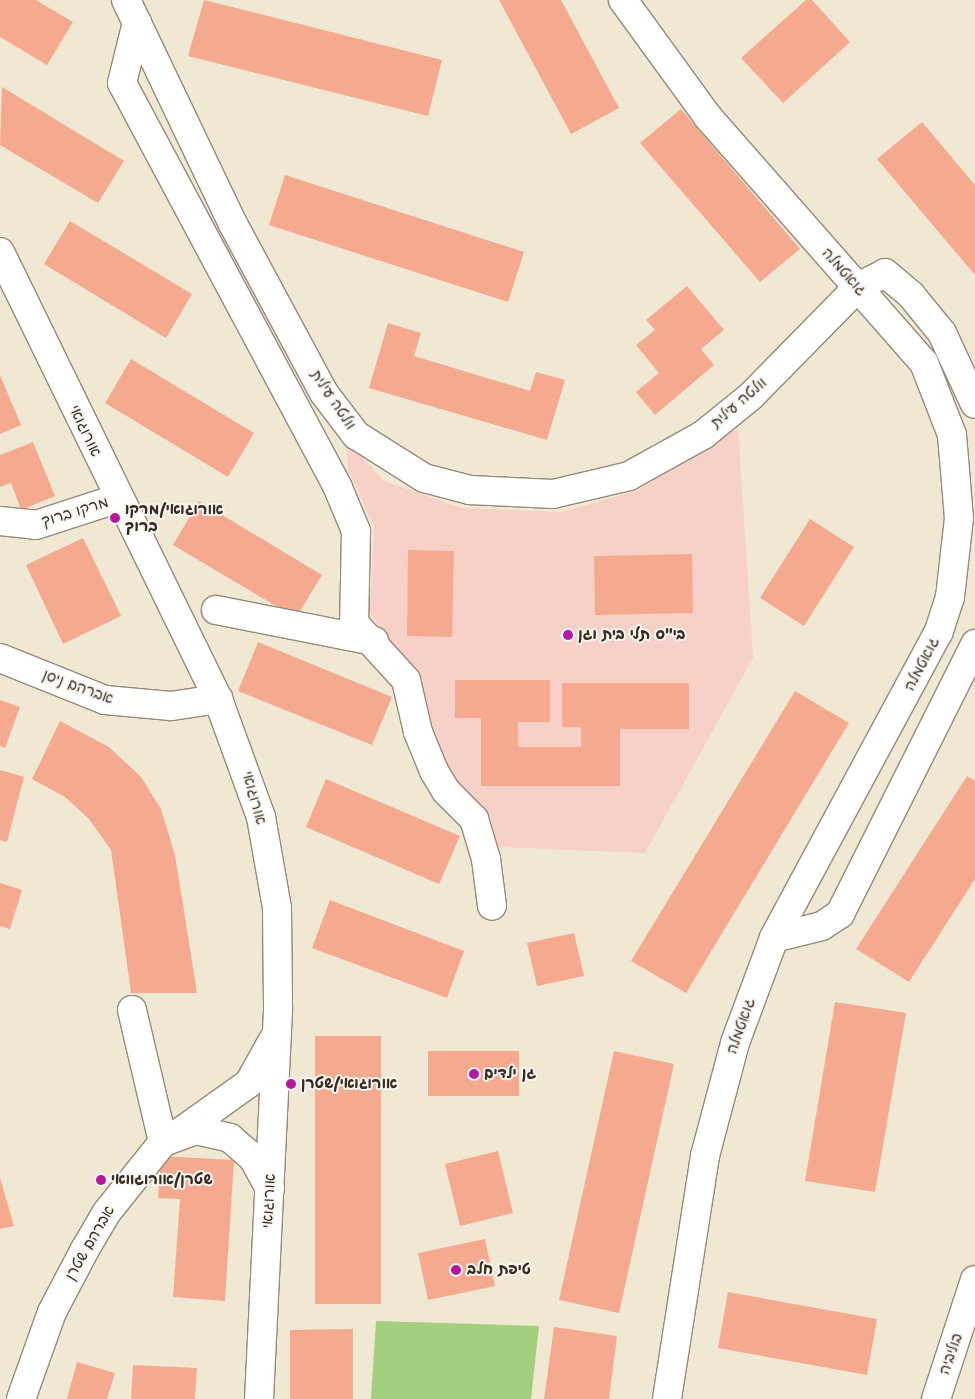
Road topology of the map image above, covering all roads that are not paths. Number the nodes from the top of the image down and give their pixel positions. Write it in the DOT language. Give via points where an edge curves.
graph roads {
  1 [pos="623,0"];
  2 [pos="131,11"];
  3 [pos="0,252"];
  4 [pos="858,287"];
  5 [pos="975,404"];
  6 [pos="119,498"];
  7 [pos="0,521"];
  8 [pos="216,610"];
  9 [pos="374,640"];
  10 [pos="975,644"];
  11 [pos="0,658"];
  12 [pos="218,699"];
  13 [pos="492,906"];
  14 [pos="774,938"];
  15 [pos="132,1010"];
  16 [pos="278,1030"];
  17 [pos="163,1142"];
  18 [pos="270,1189"];
  19 [pos="975,1280"];
  20 [pos="22,1399"];
  21 [pos="259,1399"];
  22 [pos="667,1399"];
  23 [pos="936,1399"];
  1 -- 4 [label="street, גואטמלה" via="708,117"];
  2 -- 4 [label="street, וולטה עילית" via="233,224 324,393 356,435 424,478 470,490 553,494 629,476 703,435 750,397"];
  2 -- 9 [label="street" via="122,83 338,488 356,532 354,623"];
  3 -- 6 [label="street, אורוגואי"];
  4 -- 5 [label="street, וולטה עילית" via="885,273 912,295 942,333"];
  4 -- 14 [label="street, גואטמלה" via="924,363 940,397 958,466 955,562 950,597 931,648"];
  6 -- 7 [label="street, מרקו ברוך" via="36,524"];
  6 -- 12 [label="street, אורוגואי"];
  8 -- 9 [label="street"];
  9 -- 13 [label="street" via="406,680 418,732 434,771 446,791 474,819 486,859"];
  10 -- 14 [label="street" via="840,914 822,926"];
  11 -- 12 [label="street, אברהם ניסן" via="105,700 171,706"];
  12 -- 16 [label="street, אורוגואי" via="253,788 268,856 277,908"];
  14 -- 22 [label="street, גואטמלה" via="712,1118"];
  15 -- 17 [label="street"];
  16 -- 17 [label="street" via="249,1082 209,1115"];
  16 -- 18 [label="street, אורוגואי"];
  17 -- 18 [label="street" via="196,1130 230,1138 253,1158"];
  17 -- 20 [label="street, אברהם שטרן" via="107,1212 84,1251 52,1312"];
  18 -- 21 [label="street, אורוגואי"];
  19 -- 23 [label="street, בוליביה"];
}
